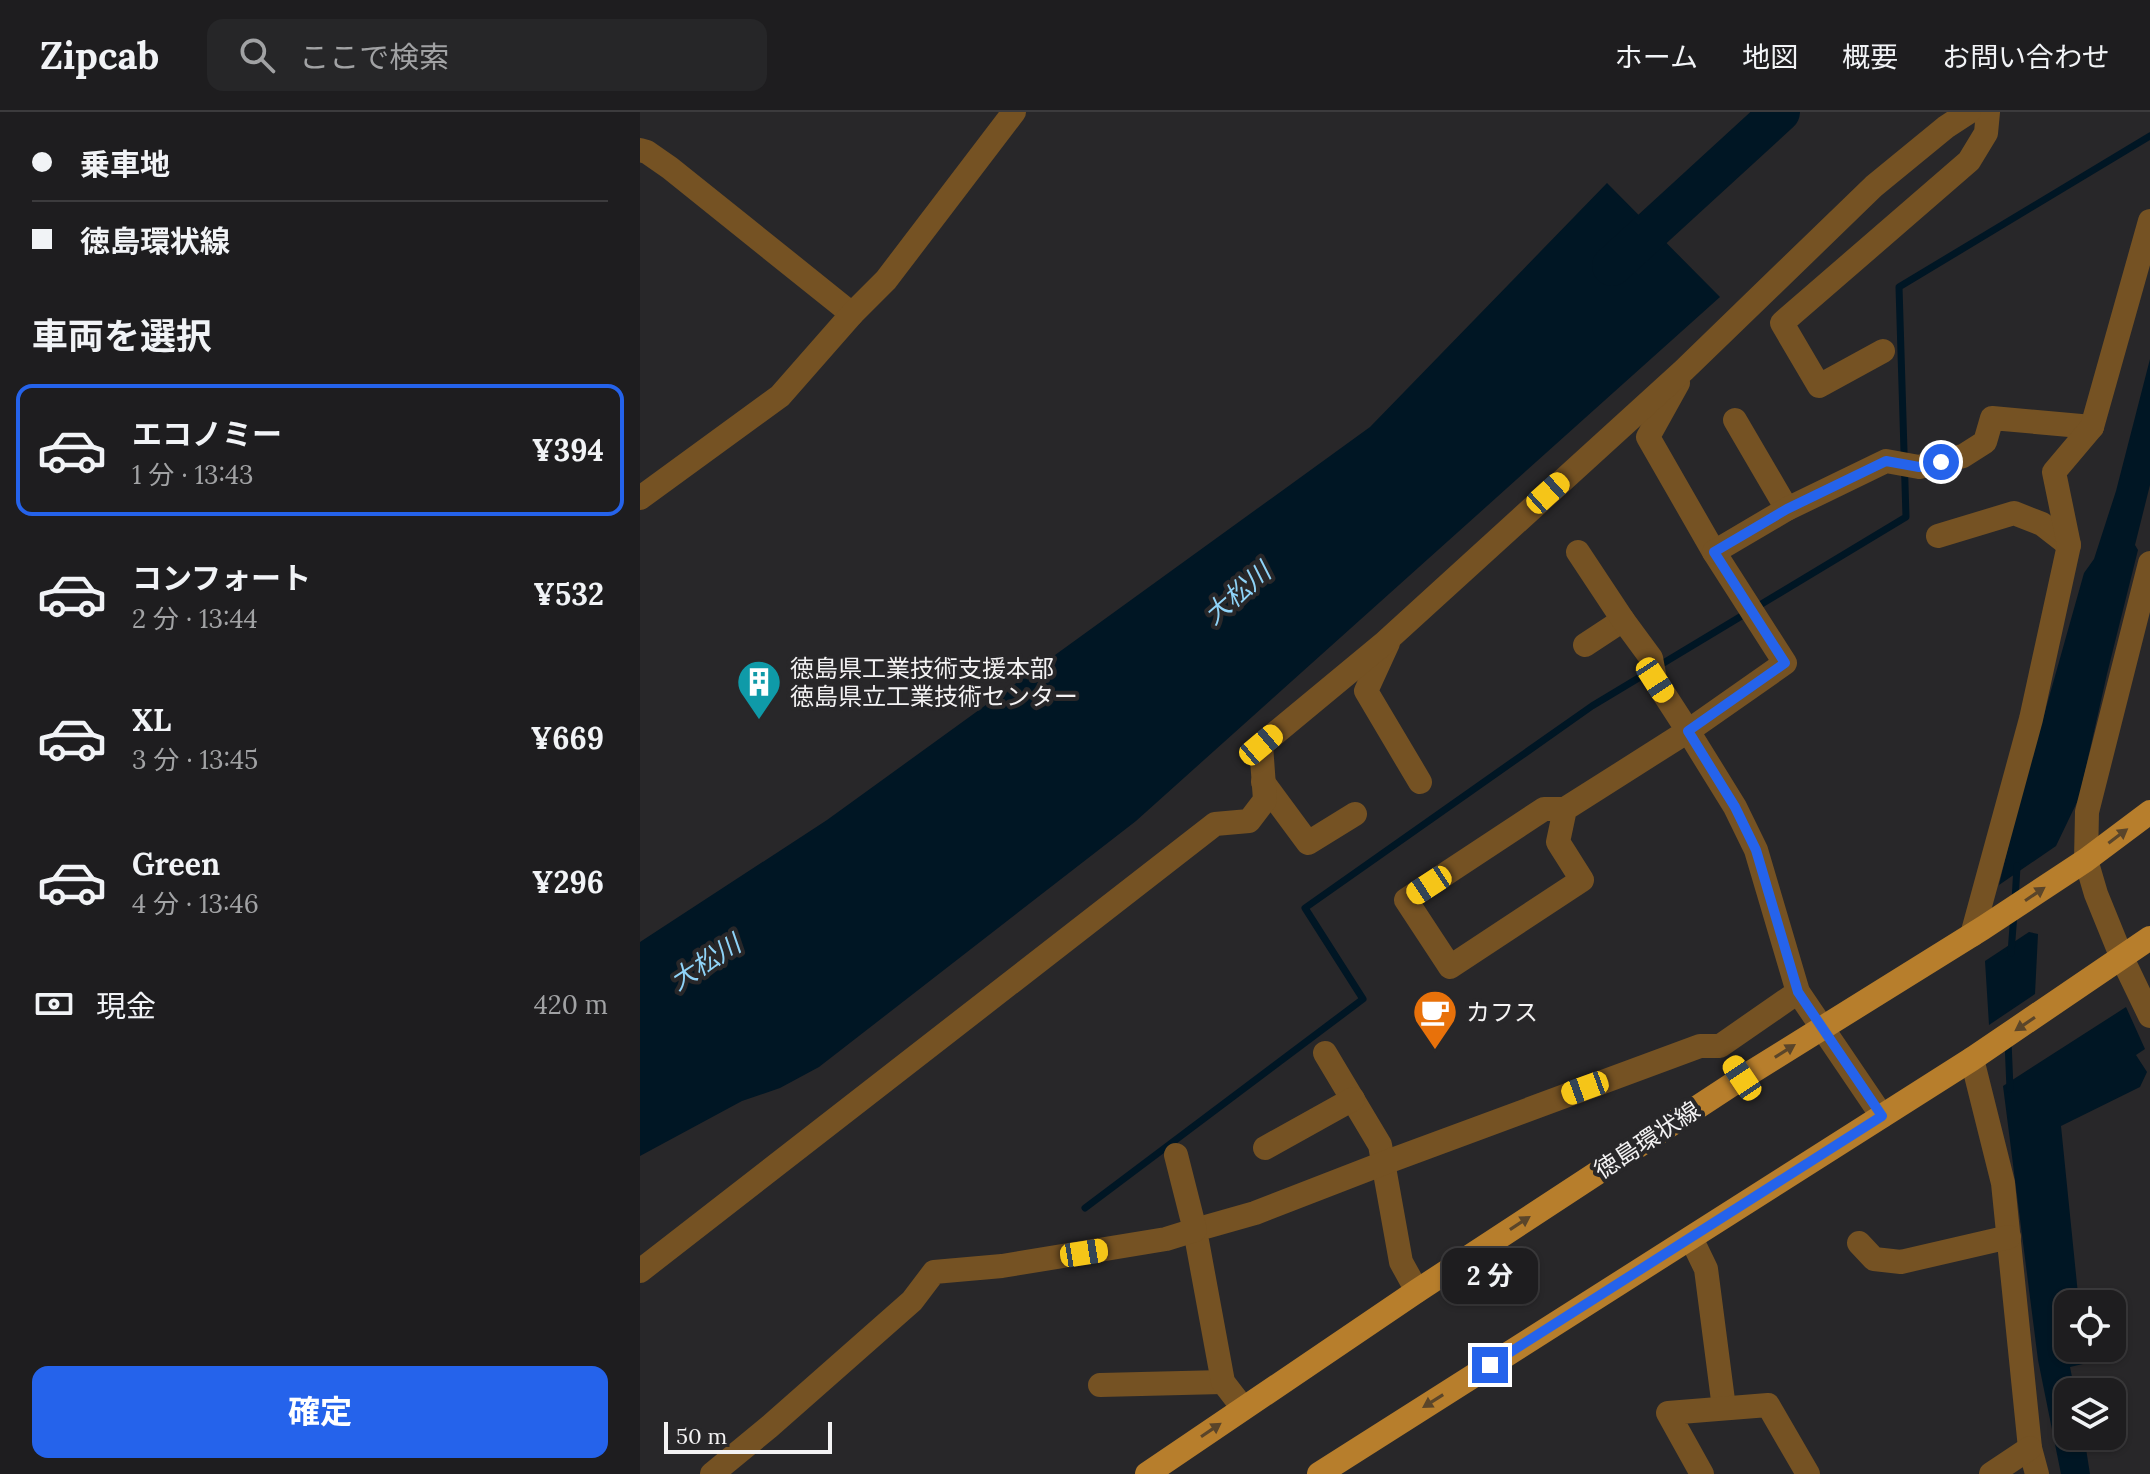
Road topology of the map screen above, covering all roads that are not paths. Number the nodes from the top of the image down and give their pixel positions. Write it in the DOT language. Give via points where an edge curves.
graph roads {
  1 [pos="1014,112"];
  2 [pos="1969,112"];
  3 [pos="1988,112"];
  4 [pos="640,150"];
  5 [pos="2150,221"];
  6 [pos="852,314"];
  7 [pos="1883,351"];
  8 [pos="1684,370"];
  9 [pos="1735,420"];
  10 [pos="2092,427"];
  11 [pos="640,498"];
  12 [pos="1787,509"];
  13 [pos="1938,536"];
  14 [pos="2069,545"];
  15 [pos="1578,552"];
  16 [pos="1714,552"];
  17 [pos="2150,563"];
  18 [pos="1623,620"];
  19 [pos="1390,637"];
  20 [pos="1585,645"];
  21 [pos="1688,731"];
  22 [pos="1263,782"];
  23 [pos="1420,782"];
  24 [pos="1565,809"];
  25 [pos="2150,812"];
  26 [pos="1355,814"];
  27 [pos="2086,860"];
  28 [pos="1978,932"];
  29 [pos="2150,938"];
  30 [pos="2122,958"];
  31 [pos="1798,992"];
  32 [pos="2150,1016"];
  33 [pos="1822,1028"];
  34 [pos="1720,1046"];
  35 [pos="1325,1053"];
  36 [pos="1980,1054"];
  37 [pos="1742,1078"];
  38 [pos="1353,1099"];
  39 [pos="1882,1116"];
  40 [pos="1265,1148"];
  41 [pos="1176,1155"];
  42 [pos="1384,1163"];
  43 [pos="1195,1230"];
  44 [pos="2009,1237"];
  45 [pos="1691,1238"];
  46 [pos="1859,1243"];
  47 [pos="640,1271"];
  48 [pos="1417,1291"];
  49 [pos="1223,1382"];
  50 [pos="1100,1385"];
  51 [pos="1243,1408"];
  52 [pos="1724,1408"];
  53 [pos="2030,1448"];
  54 [pos="712,1474"];
  55 [pos="1147,1474"];
  56 [pos="1319,1474"];
  57 [pos="1702,1474"];
  58 [pos="1808,1474"];
  59 [pos="1991,1474"];
  60 [pos="2037,1474"];
  1 -- 6 [label="street" via="886,280"];
  2 -- 8 [label="street" via="1874,186"];
  3 -- 7 [label="street" via="1986,133 1969,161 1782,323 1819,386"];
  4 -- 6 [label="street" via="670,168"];
  5 -- 10 [label="street"];
  6 -- 11 [label="street" via="780,396"];
  8 -- 16 [label="street" via="1648,437"];
  8 -- 19 [label="street"];
  9 -- 12 [label="street"];
  10 -- 12 [label="street" via="1992,418 1985,442 1963,456 1919,467 1886,461"];
  10 -- 14 [label="street" via="2054,472"];
  12 -- 16 [label="street"];
  13 -- 14 [label="street" via="2014,513 2042,524"];
  14 -- 28 [label="street"];
  15 -- 18 [label="street"];
  16 -- 21 [label="street" via="1785,663"];
  17 -- 27 [label="street" via="2087,812"];
  18 -- 20 [label="street"];
  18 -- 21 [label="street" via="1651,658 1655,680"];
  19 -- 22 [label="street" via="1261,745"];
  19 -- 23 [label="street" via="1366,691"];
  21 -- 24 [label="street"];
  21 -- 31 [label="street" via="1756,850"];
  22 -- 26 [label="street" via="1308,843"];
  22 -- 47 [label="street" via="1265,800 1249,821 1215,824"];
  24 -- 24 [label="street" via="1558,842 1582,880 1450,967 1406,900 1544,809"];
  27 -- 25 [label="main road, 徳島環状線, one-way"];
  28 -- 27 [label="main road, 徳島環状線, one-way"];
  27 -- 30 [label="street"];
  28 -- 33 [label="main road, 徳島環状線"];
  29 -- 30 [label="main road"];
  30 -- 32 [label="street"];
  30 -- 36 [label="main road, one-way"];
  31 -- 33 [label="street"];
  31 -- 34 [label="street"];
  37 -- 33 [label="main road, 徳島環状線, one-way"];
  33 -- 39 [label="street"];
  34 -- 37 [label="street"];
  34 -- 42 [label="street" via="1700,1046"];
  35 -- 38 [label="street"];
  36 -- 39 [label="main road"];
  36 -- 44 [label="street"];
  48 -- 37 [label="main road, 徳島環状線, one-way"];
  38 -- 40 [label="street"];
  38 -- 42 [label="street" via="1380,1145"];
  39 -- 45 [label="main road"];
  41 -- 43 [label="street"];
  42 -- 43 [label="street" via="1255,1213"];
  42 -- 48 [label="street" via="1401,1262"];
  43 -- 49 [label="street"];
  43 -- 54 [label="street" via="1017,1263 934,1272 912,1301"];
  44 -- 46 [label="street" via="1901,1262 1874,1259"];
  44 -- 53 [label="street"];
  45 -- 52 [label="street" via="1706,1269"];
  45 -- 56 [label="main road, one-way"];
  48 -- 51 [label="main road, 徳島環状線"];
  49 -- 50 [label="street"];
  49 -- 51 [label="street"];
  55 -- 51 [label="main road, 徳島環状線, one-way"];
  52 -- 57 [label="street" via="1668,1413"];
  52 -- 58 [label="street" via="1768,1405"];
  53 -- 59 [label="street"];
  53 -- 60 [label="street"];
}
